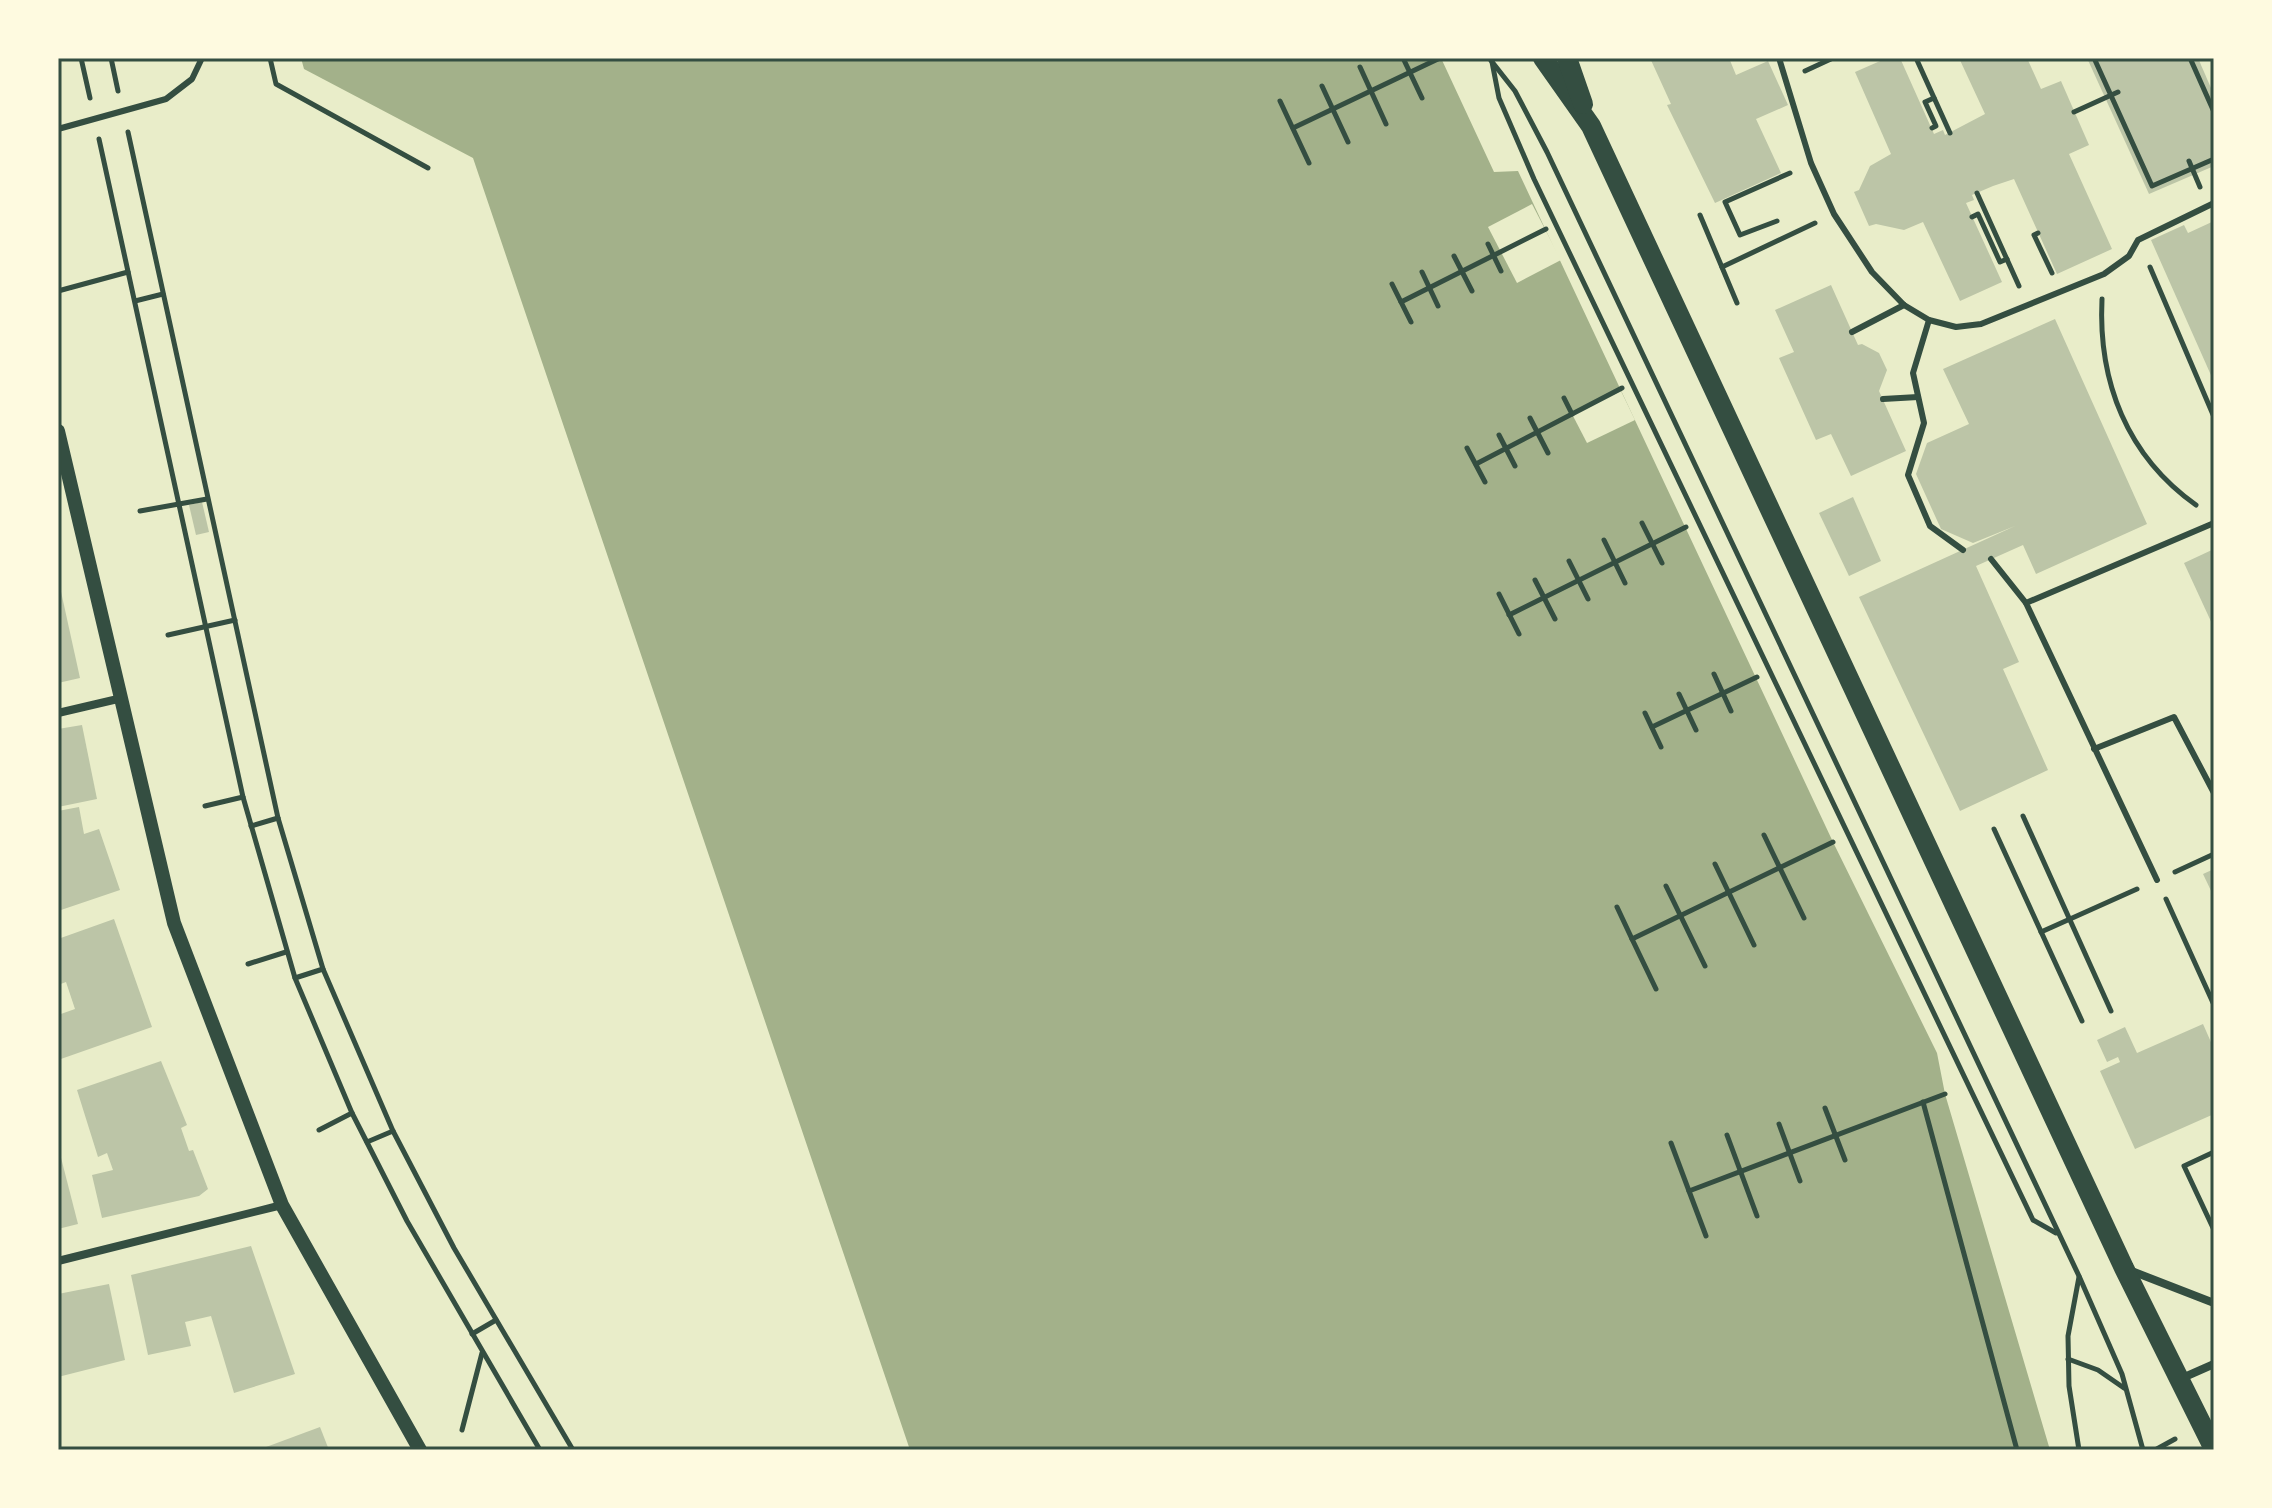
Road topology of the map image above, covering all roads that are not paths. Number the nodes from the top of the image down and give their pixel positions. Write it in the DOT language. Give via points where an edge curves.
graph roads {
  1 [pos="202,58"];
  2 [pos="1543,58"];
  3 [pos="1567,58"];
  4 [pos="1779,58"];
  5 [pos="1591,126"];
  6 [pos="58,129"];
  7 [pos="2214,203"];
  8 [pos="1904,305"];
  9 [pos="1929,320"];
  10 [pos="1852,332"];
  11 [pos="1918,397"];
  12 [pos="1883,399"];
  13 [pos="58,431"];
  14 [pos="2214,523"];
  15 [pos="1963,550"];
  16 [pos="1991,559"];
  17 [pos="2026,603"];
  18 [pos="123,697"];
  19 [pos="58,713"];
  20 [pos="2094,749"];
  21 [pos="2214,793"];
  22 [pos="2157,880"];
  23 [pos="282,1205"];
  24 [pos="58,1261"];
  25 [pos="2124,1268"];
  26 [pos="2214,1303"];
  27 [pos="2214,1364"];
  28 [pos="2180,1379"];
  29 [pos="2214,1449"];
  30 [pos="420,1450"];
  1 -- 6 [label="lane" via="192,79 166,99"];
  2 -- 5 [label="main road"];
  3 -- 5 [label="main road"];
  4 -- 8 [label="lane" via="1811,163 1834,214 1872,272"];
  5 -- 25 [label="main road"];
  7 -- 9 [label="lane" via="2138,240 2129,256 2104,274 1981,324 1956,327"];
  8 -- 9 [label="lane"];
  8 -- 10 [label="lane"];
  9 -- 11 [label="lane" via="1913,373"];
  11 -- 12 [label="lane"];
  11 -- 15 [label="lane" via="1924,423 1908,475 1930,526"];
  13 -- 18 [label="street"];
  14 -- 17 [label="lane"];
  16 -- 17 [label="lane"];
  17 -- 20 [label="lane"];
  18 -- 19 [label="street"];
  18 -- 23 [label="street" via="174,923"];
  20 -- 21 [label="lane" via="2174,717"];
  20 -- 22 [label="lane"];
  23 -- 24 [label="street"];
  23 -- 30 [label="street"];
  25 -- 26 [label="street"];
  25 -- 28 [label="main road"];
  27 -- 28 [label="street"];
  28 -- 29 [label="main road"];
}
